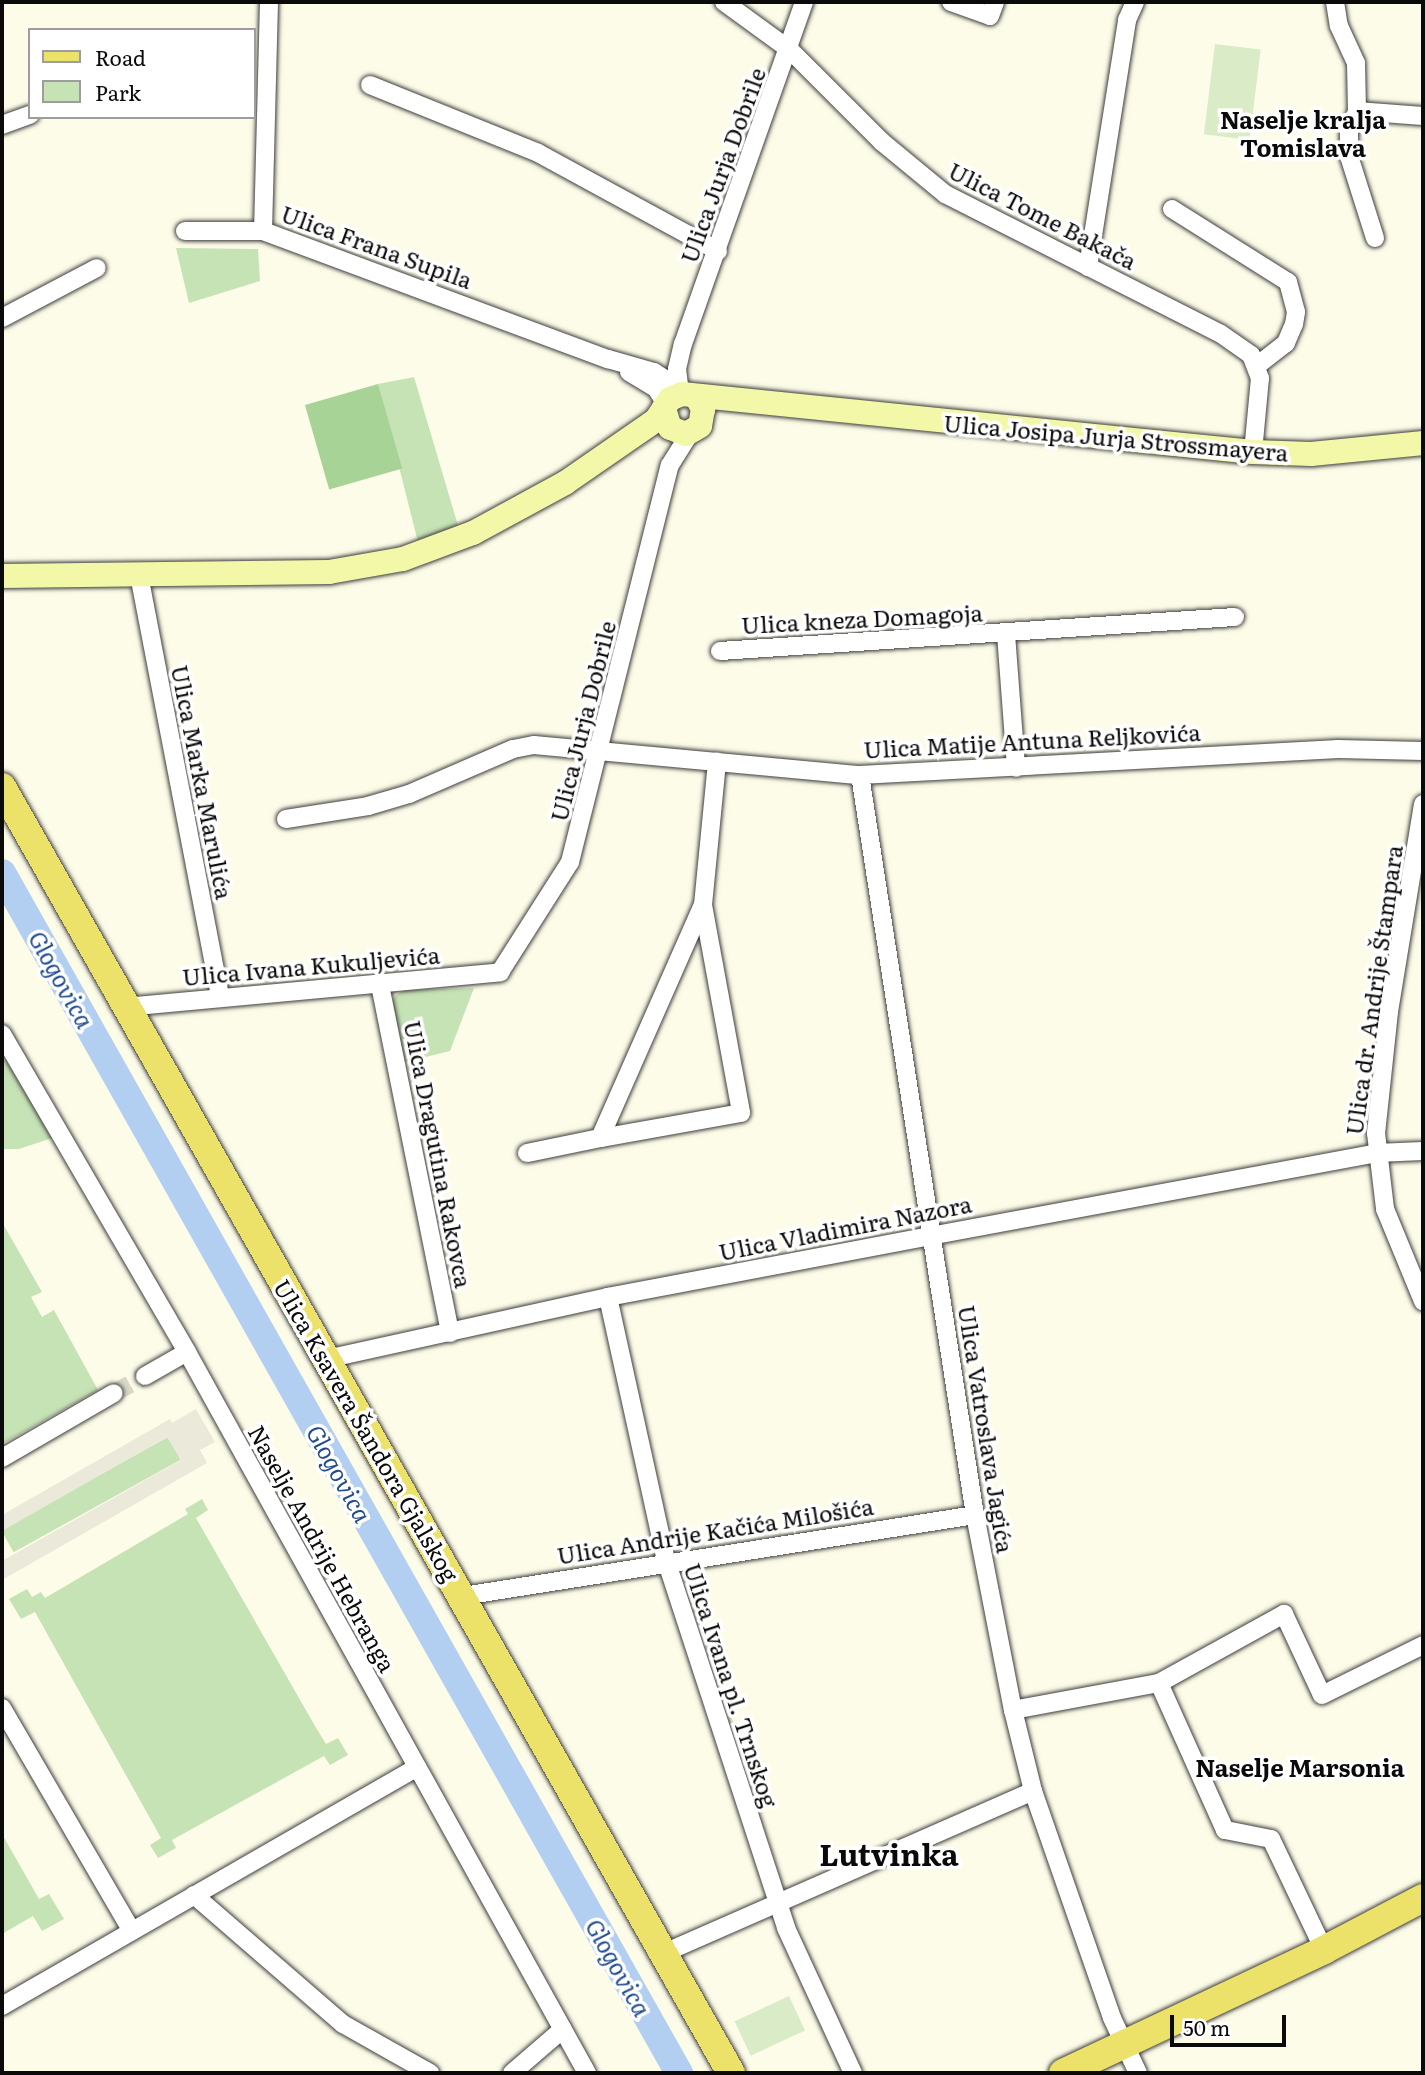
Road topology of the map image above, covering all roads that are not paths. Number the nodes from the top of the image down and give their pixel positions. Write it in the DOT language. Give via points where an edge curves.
graph roads {
  1 [pos="269,2"];
  2 [pos="724,2"];
  3 [pos="804,2"];
  4 [pos="951,2"];
  5 [pos="995,2"];
  6 [pos="1135,2"];
  7 [pos="1335,2"];
  8 [pos="790,50"];
  9 [pos="370,85"];
  10 [pos="261,90"];
  11 [pos="1357,111"];
  12 [pos="28,116"];
  13 [pos="1423,116"];
  14 [pos="2,125"];
  15 [pos="1172,209"];
  16 [pos="185,231"];
  17 [pos="263,231"];
  18 [pos="1375,238"];
  19 [pos="718,251"];
  20 [pos="1088,267"];
  21 [pos="97,268"];
  22 [pos="2,318"];
  23 [pos="1257,366"];
  24 [pos="682,409"];
  25 [pos="1423,443"];
  26 [pos="1253,452"];
  27 [pos="139,575"];
  28 [pos="2,576"];
  29 [pos="1235,617"];
  30 [pos="1006,634"];
  31 [pos="720,651"];
  32 [pos="601,749"];
  33 [pos="1423,751"];
  34 [pos="717,762"];
  35 [pos="1016,768"];
  36 [pos="860,775"];
  37 [pos="2,787"];
  38 [pos="1423,804"];
  39 [pos="286,818"];
  40 [pos="703,905"];
  41 [pos="500,972"];
  42 [pos="380,985"];
  43 [pos="220,997"];
  44 [pos="126,1007"];
  45 [pos="3,1040"];
  46 [pos="600,1138"];
  47 [pos="1423,1151"];
  48 [pos="527,1153"];
  49 [pos="1376,1153"];
  50 [pos="930,1236"];
  51 [pos="608,1297"];
  52 [pos="1423,1301"];
  53 [pos="450,1333"];
  54 [pos="187,1352"];
  55 [pos="326,1359"];
  56 [pos="145,1376"];
  57 [pos="114,1393"];
  58 [pos="2,1458"];
  59 [pos="975,1515"];
  60 [pos="666,1560"];
  61 [pos="463,1596"];
  62 [pos="1423,1645"];
  63 [pos="1159,1683"];
  64 [pos="2,1708"];
  65 [pos="1013,1710"];
  66 [pos="416,1767"];
  67 [pos="1033,1791"];
  68 [pos="194,1895"];
  69 [pos="1423,1898"];
  70 [pos="776,1902"];
  71 [pos="132,1931"];
  72 [pos="1324,1950"];
  73 [pos="664,1953"];
  74 [pos="2,2006"];
  75 [pos="563,2029"];
  76 [pos="1125,2045"];
  77 [pos="430,2073"];
  78 [pos="512,2073"];
  79 [pos="587,2073"];
  80 [pos="731,2073"];
  81 [pos="853,2073"];
  82 [pos="1063,2073"];
  83 [pos="1138,2073"];
  1 -- 10 [label="street, Ulica Frana Supila"];
  2 -- 8 [label="street, Ulica Tome Bakača"];
  3 -- 8 [label="street, Ulica Jurja Dobrile"];
  4 -- 5 [label="street" via="990,16"];
  6 -- 20 [label="street" via="1127,20"];
  7 -- 11 [label="street" via="1339,26 1356,63"];
  8 -- 19 [label="street, Ulica Jurja Dobrile"];
  8 -- 20 [label="street, Ulica Tome Bakača" via="924,180"];
  9 -- 19 [label="street" via="538,153"];
  10 -- 17 [label="street, Ulica Frana Supila"];
  11 -- 13 [label="street"];
  11 -- 18 [label="street" via="1349,132 1349,156"];
  12 -- 14 [label="street"];
  15 -- 23 [label="street" via="1288,282 1296,312 1294,324 1286,343"];
  16 -- 17 [label="street"];
  17 -- 24 [label="street, Ulica Frana Supila" via="608,359"];
  19 -- 24 [label="street, Ulica Jurja Dobrile" via="677,369"];
  20 -- 23 [label="street, Ulica Tome Bakača" via="1221,334 1251,355"];
  21 -- 22 [label="street"];
  23 -- 26 [label="street"];
  24 -- 26 [label="main road, Ulica Josipa Jurja Strossmayera" via="751,399 809,409"];
  24 -- 27 [label="main road, Ulica Josipa Jurja Strossmayera" via="473,533 403,559 329,572"];
  24 -- 32 [label="street, Ulica Jurja Dobrile"];
  25 -- 26 [label="main road, Ulica Josipa Jurja Strossmayera" via="1311,454"];
  27 -- 28 [label="main road, Ulica Josipa Jurja Strossmayera"];
  27 -- 43 [label="street, Ulica Marka Marulića"];
  29 -- 30 [label="street, Ulica kneza Domagoja"];
  30 -- 31 [label="street, Ulica kneza Domagoja"];
  30 -- 35 [label="street, Ulica kneza Domagoja"];
  32 -- 34 [label="street, Ulica Matije Antuna Reljkovića"];
  32 -- 39 [label="street, Ulica Matije Antuna Reljkovića" via="554,744 513,749 410,794 368,806"];
  32 -- 41 [label="street, Ulica Jurja Dobrile" via="570,862"];
  33 -- 35 [label="street, Ulica Matije Antuna Reljkovića" via="1338,749"];
  34 -- 36 [label="street, Ulica Matije Antuna Reljkovića"];
  34 -- 40 [label="street"];
  35 -- 36 [label="street, Ulica Matije Antuna Reljkovića"];
  36 -- 50 [label="street, Ulica Vatroslava Jagića"];
  37 -- 44 [label="main road, Ulica Ksavera Šandora Gjalskog"];
  38 -- 49 [label="street, Ulica dr. Andrije Štampara" via="1389,1012"];
  40 -- 46 [label="street"];
  40 -- 46 [label="street" via="741,1113"];
  41 -- 42 [label="street, Ulica Ivana Kukuljevića"];
  42 -- 43 [label="street, Ulica Ivana Kukuljevića"];
  42 -- 53 [label="street, Ulica Dragutina Rakovca"];
  43 -- 44 [label="street, Ulica Ivana Kukuljevića"];
  44 -- 55 [label="main road, Ulica Ksavera Šandora Gjalskog"];
  45 -- 54 [label="street, Naselje Andrije Hebranga"];
  46 -- 48 [label="street"];
  47 -- 49 [label="street, Ulica Vladimira Nazora"];
  49 -- 50 [label="street, Ulica Vladimira Nazora"];
  49 -- 52 [label="street, Ulica dr. Andrije Štampara" via="1385,1209"];
  50 -- 51 [label="street, Ulica Vladimira Nazora"];
  50 -- 59 [label="street, Ulica Vatroslava Jagića"];
  51 -- 53 [label="street, Ulica Vladimira Nazora"];
  51 -- 60 [label="street, Ulica Ivana pl. Trnskog"];
  53 -- 55 [label="street, Ulica Vladimira Nazora"];
  54 -- 56 [label="street"];
  54 -- 66 [label="street, Naselje Andrije Hebranga"];
  55 -- 61 [label="main road, Ulica Ksavera Šandora Gjalskog"];
  57 -- 58 [label="street"];
  59 -- 60 [label="street, Ulica Andrije Kačića Milošića"];
  59 -- 65 [label="street, Ulica Vatroslava Jagića"];
  60 -- 61 [label="street, Ulica Andrije Kačića Milošića"];
  60 -- 70 [label="street, Ulica Ivana pl. Trnskog"];
  61 -- 73 [label="main road, Ulica Ksavera Šandora Gjalskog"];
  62 -- 63 [label="street" via="1322,1695 1284,1614"];
  63 -- 65 [label="street"];
  63 -- 72 [label="street" via="1225,1830 1271,1839"];
  64 -- 71 [label="street"];
  65 -- 67 [label="street, Ulica Vatroslava Jagića"];
  66 -- 68 [label="street"];
  66 -- 75 [label="street, Naselje Andrije Hebranga"];
  67 -- 70 [label="street"];
  67 -- 76 [label="street, Ulica Vatroslava Jagića"];
  68 -- 71 [label="street"];
  68 -- 77 [label="street" via="343,2024"];
  69 -- 72 [label="main road"];
  70 -- 73 [label="street"];
  70 -- 81 [label="street, Ulica Ivana pl. Trnskog"];
  71 -- 74 [label="street"];
  72 -- 76 [label="main road"];
  73 -- 80 [label="main road, Ulica Ksavera Šandora Gjalskog"];
  75 -- 78 [label="street"];
  75 -- 79 [label="street, Naselje Andrije Hebranga"];
  76 -- 82 [label="main road"];
  76 -- 83 [label="street, Ulica Vatroslava Jagića"];
}
